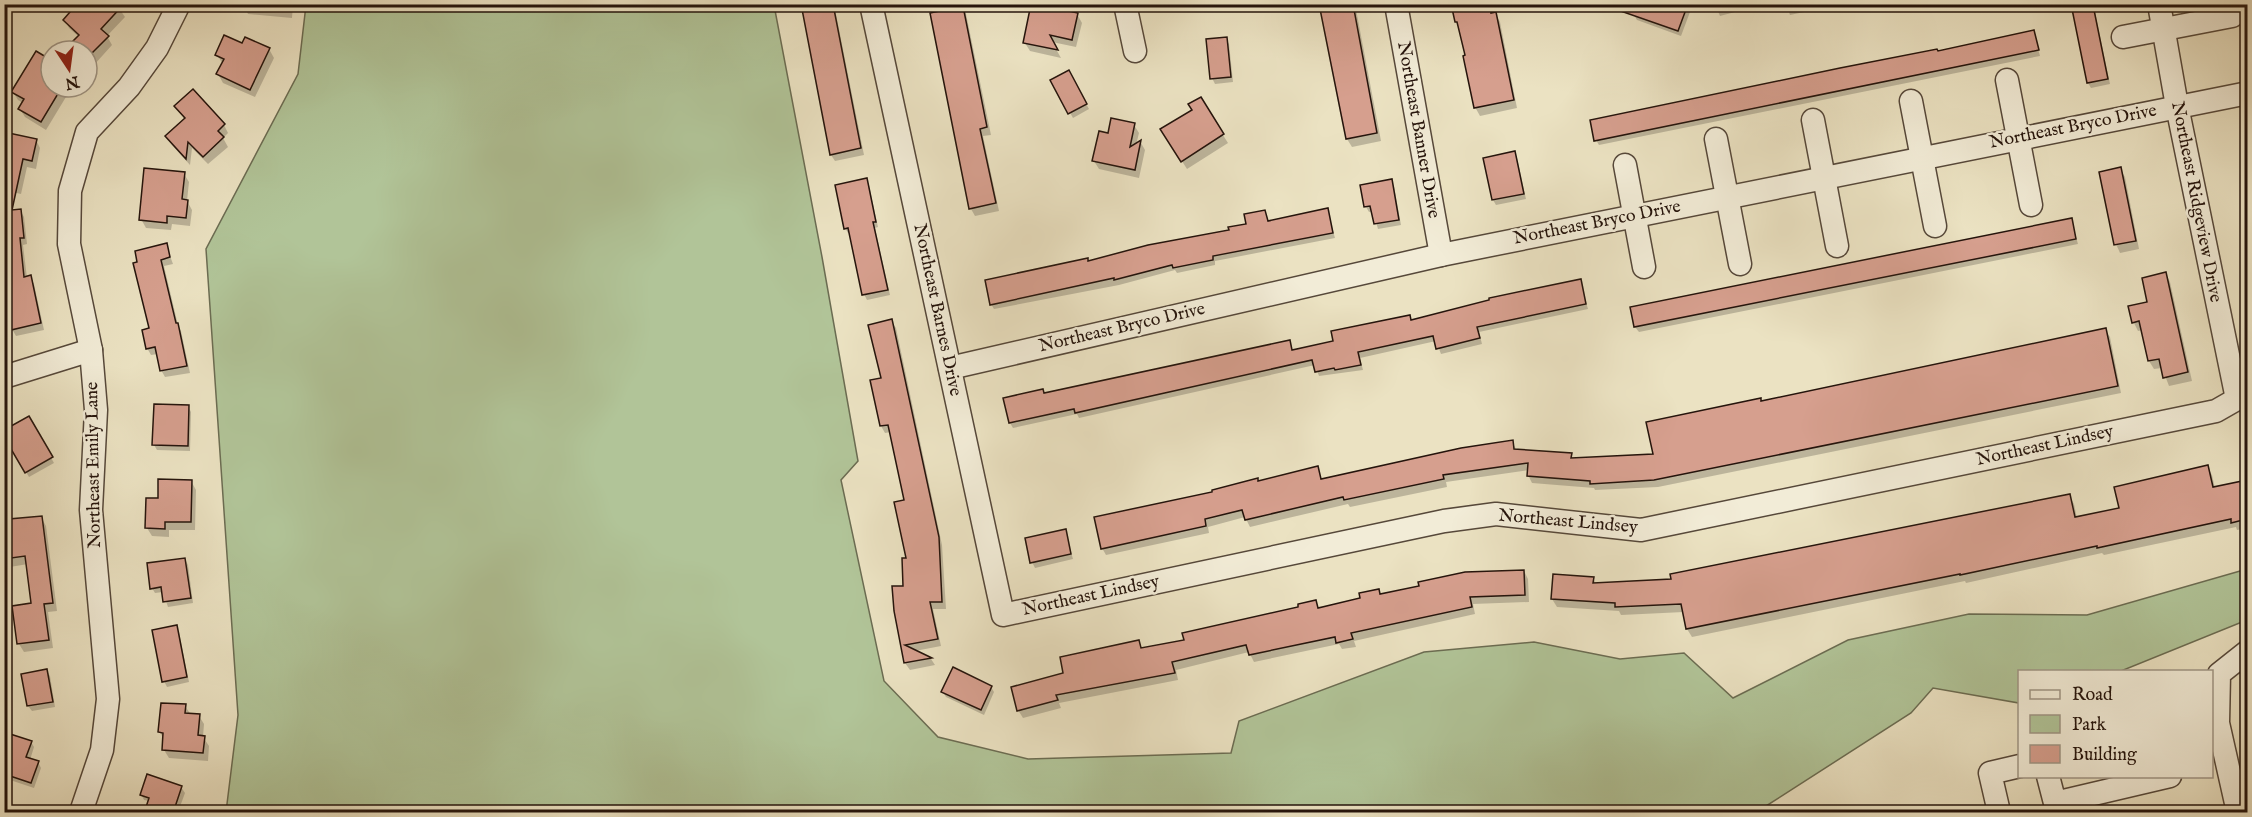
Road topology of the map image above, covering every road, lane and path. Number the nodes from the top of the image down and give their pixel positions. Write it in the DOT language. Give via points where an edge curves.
graph roads {
  1 [pos="179,4"];
  2 [pos="871,4"];
  3 [pos="1125,4"];
  4 [pos="1396,4"];
  5 [pos="2159,4"];
  6 [pos="2232,16"];
  7 [pos="2163,29"];
  8 [pos="2123,37"];
  9 [pos="1134,51"];
  10 [pos="2007,80"];
  11 [pos="2247,93"];
  12 [pos="1911,101"];
  13 [pos="2177,106"];
  14 [pos="1813,120"];
  15 [pos="2018,138"];
  16 [pos="1716,139"];
  17 [pos="1922,158"];
  18 [pos="1625,165"];
  19 [pos="1824,177"];
  20 [pos="1727,197"];
  21 [pos="2031,206"];
  22 [pos="1634,216"];
  23 [pos="1935,226"];
  24 [pos="1837,246"];
  25 [pos="1441,255"];
  26 [pos="1740,264"];
  27 [pos="1644,267"];
  28 [pos="91,350"];
  29 [pos="950,368"];
  30 [pos="4,377"];
  31 [pos="2236,399"];
  32 [pos="1003,615"];
  33 [pos="2247,651"];
  34 [pos="2215,724"];
  35 [pos="2018,766"];
  36 [pos="2048,778"];
  37 [pos="2166,778"];
  38 [pos="2240,788"];
  39 [pos="81,813"];
  40 [pos="1999,813"];
  41 [pos="2238,813"];
  1 -- 28 [label="street, Northeast Emily Lane" via="157,48 129,87 87,132 69,191 69,244"];
  2 -- 29 [label="street, Northeast Barnes Drive"];
  3 -- 9 [label="street"];
  4 -- 25 [label="street, Northeast Banner Drive"];
  5 -- 7 [label="street, Northeast Ridgeview Drive"];
  6 -- 7 [label="street"];
  7 -- 8 [label="street"];
  7 -- 13 [label="street, Northeast Ridgeview Drive"];
  10 -- 15 [label="street"];
  11 -- 13 [label="street, Northeast Bryco Drive"];
  12 -- 17 [label="street"];
  13 -- 15 [label="street, Northeast Bryco Drive"];
  13 -- 31 [label="street, Northeast Ridgeview Drive"];
  14 -- 19 [label="street"];
  15 -- 17 [label="street, Northeast Bryco Drive"];
  15 -- 21 [label="street"];
  16 -- 20 [label="street"];
  17 -- 19 [label="street, Northeast Bryco Drive"];
  17 -- 23 [label="street"];
  18 -- 22 [label="street"];
  19 -- 20 [label="street, Northeast Bryco Drive"];
  19 -- 24 [label="street"];
  20 -- 22 [label="street, Northeast Bryco Drive"];
  20 -- 26 [label="street"];
  22 -- 25 [label="street, Northeast Bryco Drive"];
  22 -- 27 [label="street"];
  25 -- 29 [label="street, Northeast Bryco Drive"];
  28 -- 30 [label="street"];
  28 -- 39 [label="street, Northeast Emily Lane" via="96,410 91,510 108,699 102,750"];
  29 -- 32 [label="street, Northeast Barnes Drive"];
  31 -- 32 [label="street, Northeast Lindsey" via="2216,411 1641,530 1486,515"];
  33 -- 34 [label="street" via="2218,674"];
  34 -- 38 [label="street"];
  35 -- 40 [label="street" via="1990,773"];
  36 -- 37 [label="street" via="2055,803"];
  38 -- 41 [label="street"];
}
